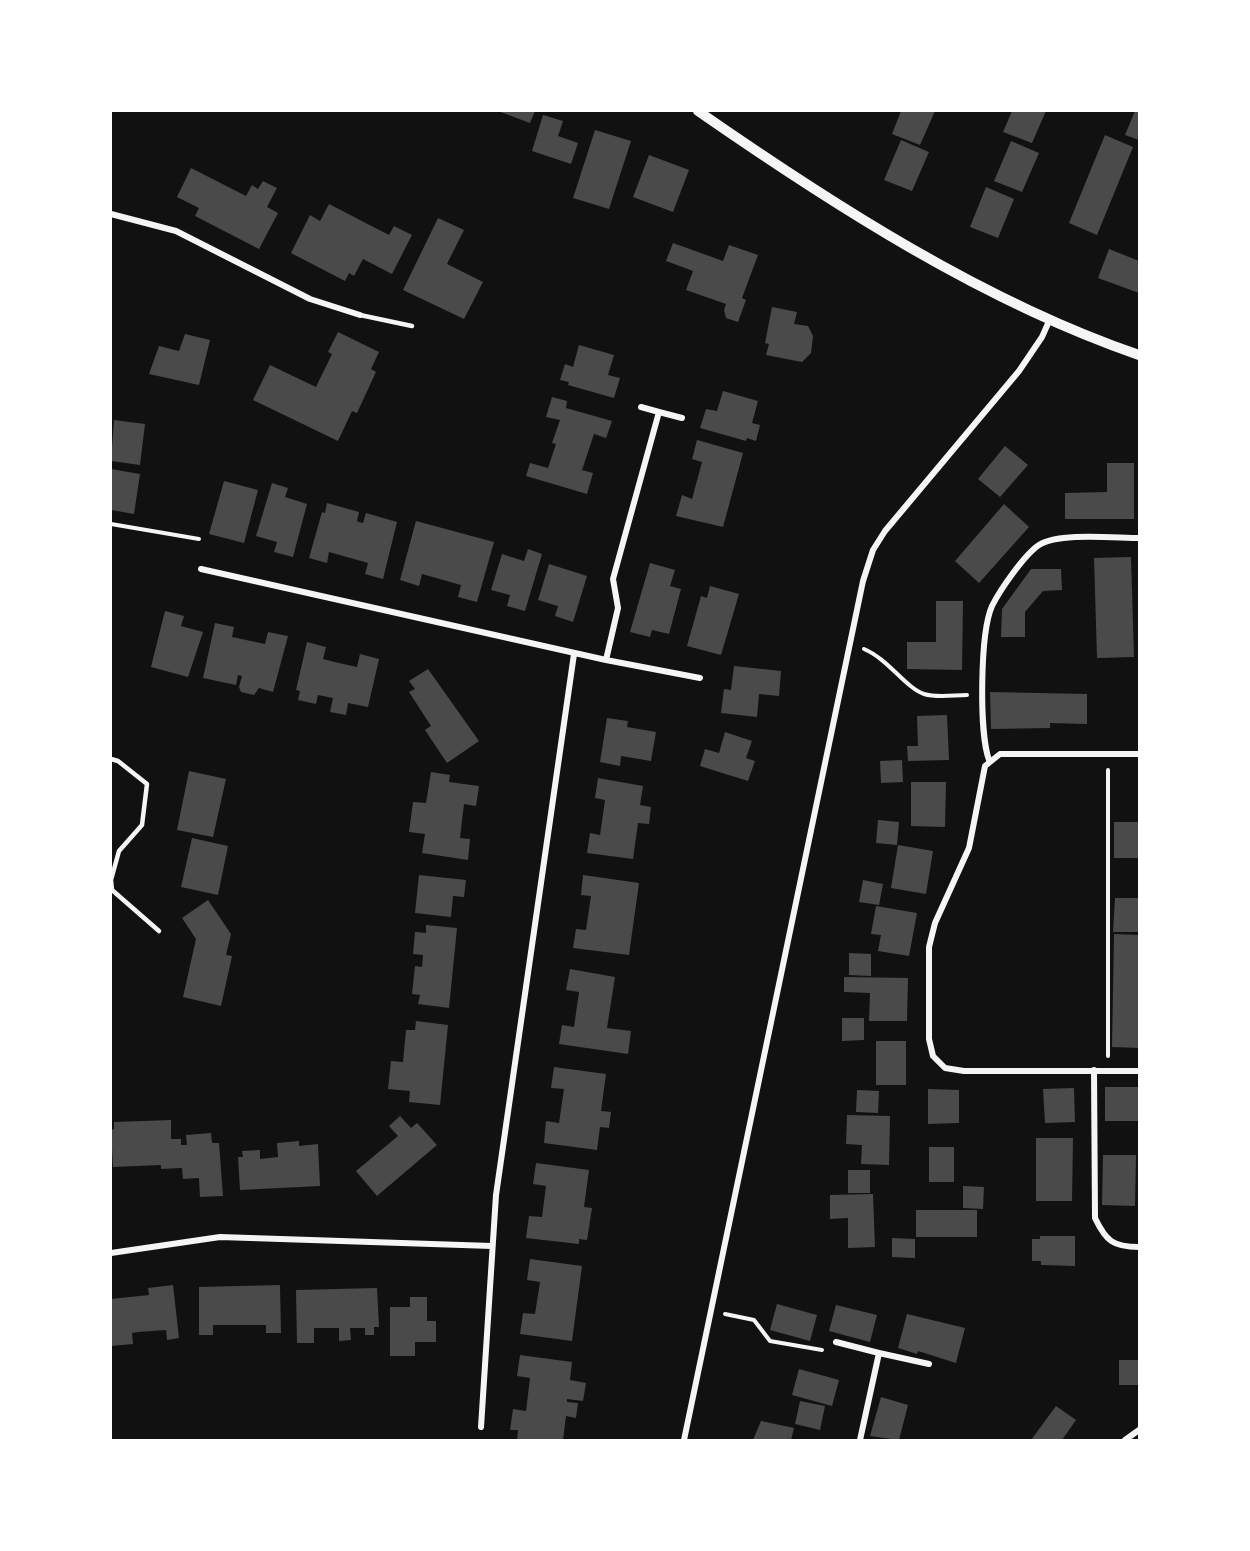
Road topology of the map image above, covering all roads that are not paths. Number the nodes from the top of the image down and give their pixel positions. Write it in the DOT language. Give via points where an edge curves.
graph roads {
  1 [pos="698,111"];
  2 [pos="111,214"];
  3 [pos="360,315"];
  4 [pos="1050,319"];
  5 [pos="412,326"];
  6 [pos="1139,355"];
  7 [pos="641,407"];
  8 [pos="659,412"];
  9 [pos="682,418"];
  10 [pos="1139,538"];
  11 [pos="201,569"];
  12 [pos="574,654"];
  13 [pos="606,660"];
  14 [pos="700,678"];
  15 [pos="1139,754"];
  16 [pos="111,759"];
  17 [pos="989,760"];
  18 [pos="159,931"];
  19 [pos="1094,1070"];
  20 [pos="1139,1071"];
  21 [pos="492,1246"];
  22 [pos="1139,1247"];
  23 [pos="111,1252"];
  24 [pos="836,1342"];
  25 [pos="879,1353"];
  26 [pos="929,1364"];
  27 [pos="481,1427"];
  28 [pos="1139,1430"];
  29 [pos="684,1440"];
  30 [pos="860,1440"];
  31 [pos="1125,1440"];
  1 -- 4 [label="street" via="861,218 974,282"];
  2 -- 3 [label="street" via="176,231 310,299"];
  3 -- 5 [label="lane"];
  4 -- 6 [label="street"];
  4 -- 29 [label="street" via="1019,371 873,550 850,643"];
  7 -- 8 [label="street"];
  8 -- 9 [label="street"];
  8 -- 13 [label="street" via="613,579 618,608"];
  10 -- 17 [label="street" via="1052,540 1040,545 1025,559 992,606 986,627 983,695"];
  11 -- 12 [label="street"];
  12 -- 13 [label="street"];
  12 -- 21 [label="street" via="496,1195"];
  13 -- 14 [label="street"];
  15 -- 17 [label="street" via="1000,754"];
  16 -- 18 [label="lane" via="147,784 142,825 120,851 112,890"];
  17 -- 19 [label="street" via="969,848 935,923 929,947 929,1039 933,1056 945,1068 964,1071"];
  19 -- 20 [label="street"];
  19 -- 22 [label="street" via="1095,1218 1104,1238 1124,1247"];
  21 -- 23 [label="street" via="220,1237"];
  21 -- 27 [label="street"];
  24 -- 25 [label="street"];
  25 -- 26 [label="street"];
  25 -- 30 [label="street"];
  28 -- 31 [label="street"];
}
